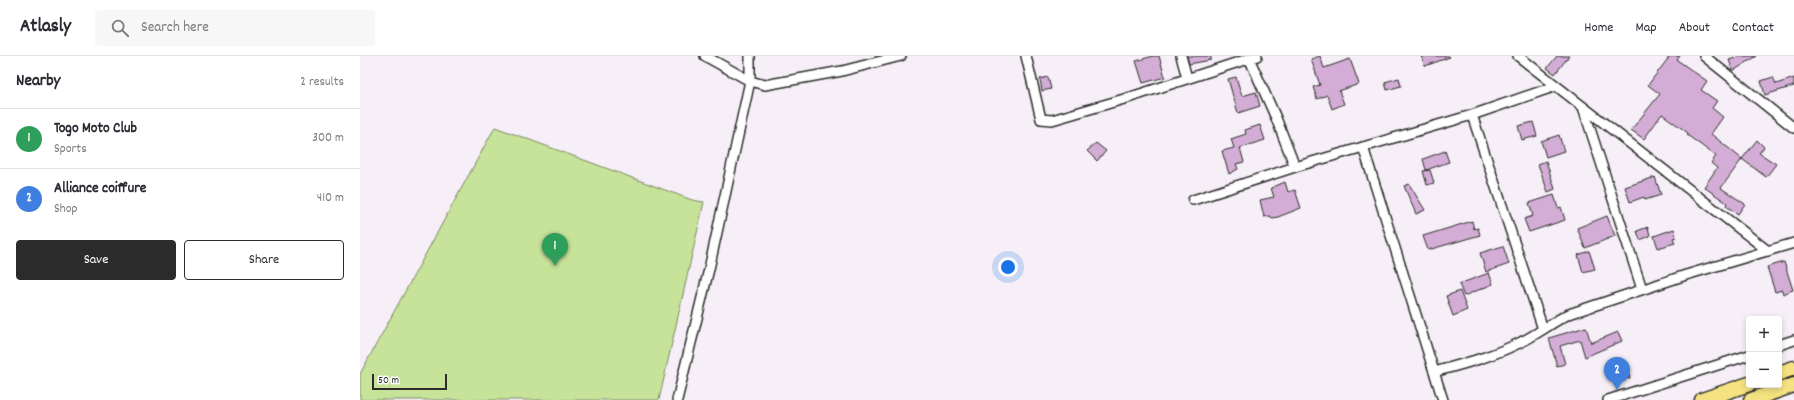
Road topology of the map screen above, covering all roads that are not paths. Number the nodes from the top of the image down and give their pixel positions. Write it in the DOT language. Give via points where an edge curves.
graph roads {
  1 [pos="705,56"];
  2 [pos="750,56"];
  3 [pos="901,56"];
  4 [pos="1026,56"];
  5 [pos="1180,56"];
  6 [pos="1518,56"];
  7 [pos="1707,56"];
  8 [pos="1253,57"];
  9 [pos="1188,78"];
  10 [pos="750,81"];
  11 [pos="1556,86"];
  12 [pos="1584,107"];
  13 [pos="1472,115"];
  14 [pos="1794,128"];
  15 [pos="1363,147"];
  16 [pos="1295,167"];
  17 [pos="1193,200"];
  18 [pos="1794,243"];
  19 [pos="1768,251"];
  20 [pos="1642,289"];
  21 [pos="1542,329"];
  22 [pos="1794,340"];
  23 [pos="1782,344"];
  24 [pos="1746,356"];
  25 [pos="1794,368"];
  26 [pos="1434,372"];
  27 [pos="1782,372"];
  28 [pos="1746,385"];
  29 [pos="1794,385"];
  30 [pos="677,400"];
  31 [pos="1443,400"];
  32 [pos="1608,400"];
  33 [pos="1702,400"];
  34 [pos="1751,400"];
  1 -- 10 [label="street"];
  2 -- 10 [label="street"];
  3 -- 10 [label="street" via="842,71 765,84"];
  4 -- 9 [label="street" via="1041,119 1060,118"];
  5 -- 9 [label="street"];
  6 -- 11 [label="street"];
  7 -- 14 [label="street"];
  8 -- 9 [label="street"];
  8 -- 16 [label="street"];
  10 -- 30 [label="street"];
  11 -- 12 [label="street"];
  11 -- 13 [label="street"];
  12 -- 19 [label="street"];
  12 -- 20 [label="street"];
  13 -- 15 [label="street"];
  13 -- 21 [label="street"];
  15 -- 16 [label="street"];
  15 -- 26 [label="street"];
  16 -- 17 [label="street"];
  18 -- 19 [label="street"];
  19 -- 20 [label="street"];
  20 -- 21 [label="street" via="1569,314"];
  21 -- 26 [label="street" via="1506,349"];
  22 -- 23 [label="street"];
  24 -- 32 [label="street"];
  25 -- 27 [label="main road"];
  26 -- 31 [label="street"];
  28 -- 33 [label="main road"];
  29 -- 34 [label="main road"];
}
